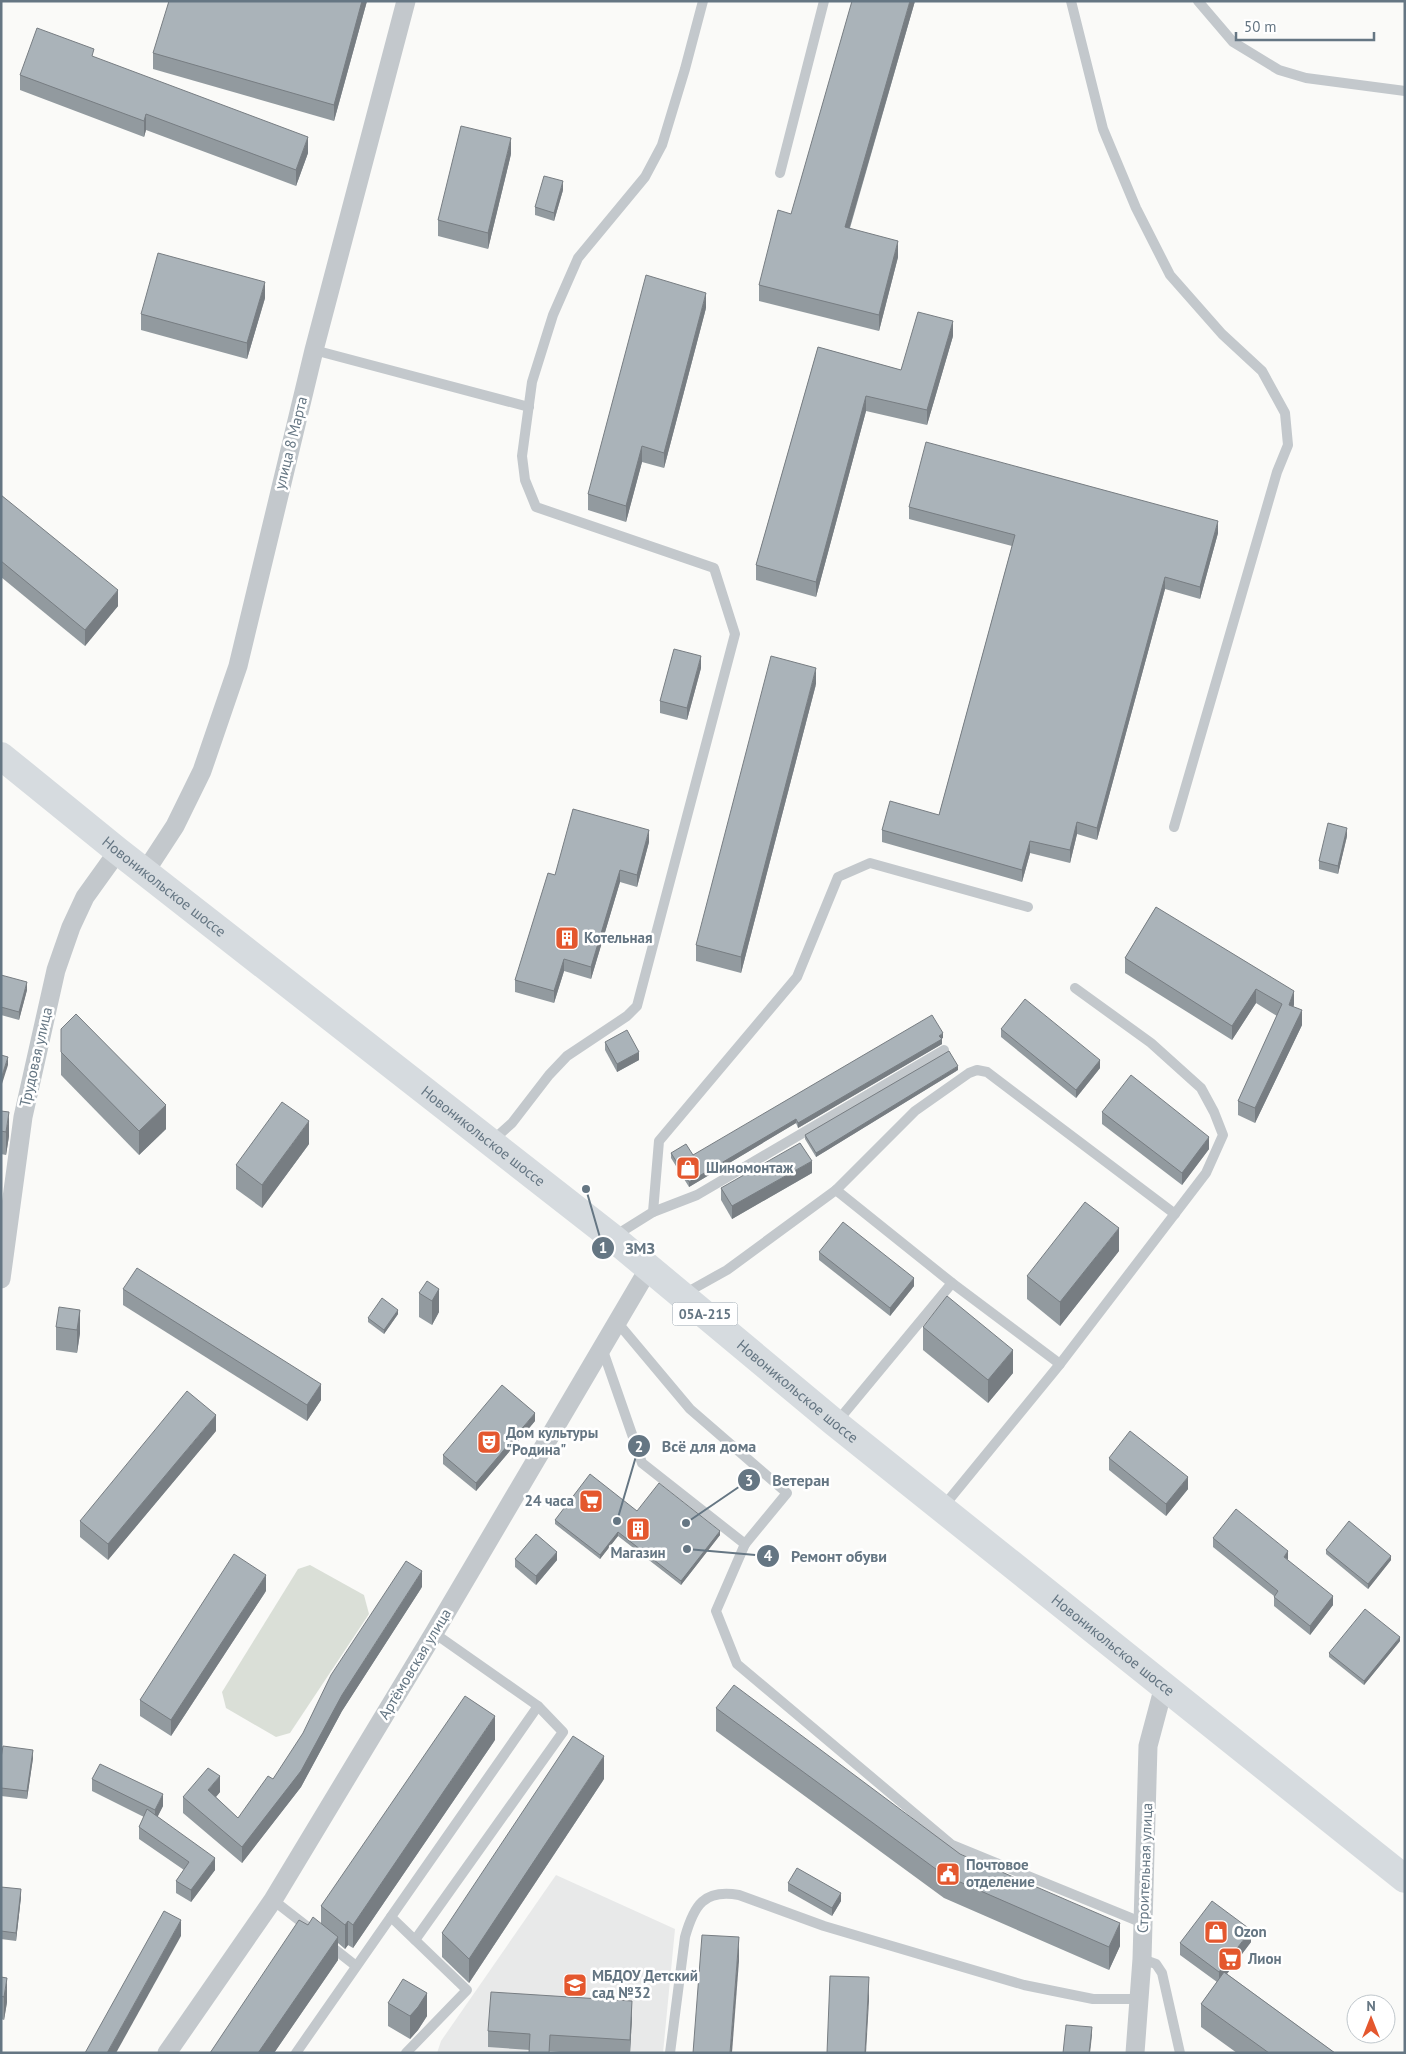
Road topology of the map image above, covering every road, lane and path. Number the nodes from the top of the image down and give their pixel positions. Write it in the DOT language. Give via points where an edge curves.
graph roads {
  1 [pos="406,1"];
  2 [pos="703,1"];
  3 [pos="824,1"];
  4 [pos="1071,1"];
  5 [pos="1198,1"];
  6 [pos="1405,90"];
  7 [pos="780,173"];
  8 [pos="314,350"];
  9 [pos="529,407"];
  10 [pos="1,756"];
  11 [pos="1174,827"];
  12 [pos="118,851"];
  13 [pos="145,872"];
  14 [pos="1028,907"];
  15 [pos="1076,988"];
  16 [pos="944,1050"];
  17 [pos="491,1143"];
  18 [pos="836,1190"];
  19 [pos="653,1212"];
  20 [pos="1175,1214"];
  21 [pos="613,1238"];
  22 [pos="649,1268"];
  23 [pos="1,1279"];
  24 [pos="952,1283"];
  25 [pos="682,1295"];
  26 [pos="616,1322"];
  27 [pos="602,1347"];
  28 [pos="1060,1364"];
  29 [pos="835,1423"];
  30 [pos="943,1508"];
  31 [pos="745,1544"];
  32 [pos="434,1633"];
  33 [pos="1164,1686"];
  34 [pos="538,1706"];
  35 [pos="1405,1879"];
  36 [pos="273,1900"];
  37 [pos="391,1917"];
  38 [pos="1143,1923"];
  39 [pos="415,1940"];
  40 [pos="1142,1958"];
  41 [pos="356,1966"];
  42 [pos="1139,1999"];
  43 [pos="167,2053"];
  44 [pos="296,2053"];
  45 [pos="406,2053"];
  46 [pos="670,2053"];
  47 [pos="1135,2053"];
  48 [pos="1180,2053"];
  1 -- 8 [label="street, улица 8 Марта"];
  2 -- 9 [label="lane" via="662,145 645,177 578,258 552,315 532,382"];
  3 -- 7 [label="lane"];
  4 -- 11 [label="lane" via="1103,129 1136,208 1170,275 1222,334 1262,371 1285,413 1288,445 1277,472"];
  5 -- 6 [label="lane" via="1232,42 1279,70 1306,78"];
  8 -- 9 [label="lane"];
  8 -- 13 [label="street, улица 8 Марта" via="238,666 202,771 175,826"];
  9 -- 17 [label="lane" via="522,456 525,480 536,507 714,568 735,634 637,1006 567,1056 512,1123"];
  10 -- 12 [label="highway, Новоникольское шоссе / 05А-215"];
  12 -- 13 [label="highway, Новоникольское шоссе / 05А-215"];
  12 -- 23 [label="street, Трудовая улица" via="85,897 56,970 23,1117"];
  13 -- 17 [label="highway, Новоникольское шоссе / 05А-215"];
  14 -- 19 [label="lane" via="870,862 838,878 797,977 659,1141"];
  15 -- 20 [label="lane" via="1182,1070 1201,1088 1214,1112 1223,1135 1206,1173"];
  16 -- 19 [label="lane" via="697,1195"];
  17 -- 21 [label="highway, Новоникольское шоссе / 05А-215"];
  18 -- 20 [label="lane" via="915,1111 969,1072 977,1070 987,1072"];
  18 -- 24 [label="lane"];
  18 -- 25 [label="lane" via="727,1270"];
  19 -- 21 [label="lane"];
  20 -- 28 [label="lane"];
  21 -- 22 [label="highway, Новоникольское шоссе / 05А-215"];
  22 -- 25 [label="highway, Новоникольское шоссе / 05А-215"];
  22 -- 26 [label="street, Артёмовская улица"];
  24 -- 28 [label="lane"];
  24 -- 29 [label="lane"];
  25 -- 29 [label="highway, Новоникольское шоссе / 05А-215"];
  26 -- 27 [label="street, Артёмовская улица"];
  26 -- 31 [label="lane" via="690,1409 787,1493"];
  27 -- 31 [label="lane" via="642,1463"];
  27 -- 32 [label="street, Артёмовская улица"];
  28 -- 30 [label="lane"];
  29 -- 30 [label="highway, Новоникольское шоссе / 05А-215"];
  30 -- 33 [label="highway, Новоникольское шоссе / 05А-215"];
  31 -- 38 [label="lane" via="716,1611 738,1664 952,1844"];
  32 -- 34 [label="lane"];
  32 -- 36 [label="street, Артёмовская улица"];
  33 -- 35 [label="highway, Новоникольское шоссе / 05А-215"];
  33 -- 38 [label="street, Строительная улица" via="1148,1746"];
  34 -- 37 [label="lane"];
  34 -- 39 [label="lane" via="563,1732"];
  36 -- 41 [label="lane"];
  36 -- 43 [label="street, Артёмовская улица"];
  37 -- 39 [label="lane"];
  37 -- 41 [label="lane"];
  38 -- 40 [label="street, Строительная улица"];
  39 -- 45 [label="lane" via="467,1990"];
  40 -- 42 [label="street, Строительная улица"];
  40 -- 48 [label="lane" via="1156,1964 1162,1973"];
  41 -- 44 [label="lane"];
  42 -- 46 [label="lane" via="1093,1999 1024,1985 824,1926 726,1893 704,1899 690,1920"];
  42 -- 47 [label="street, Строительная улица"];
}
